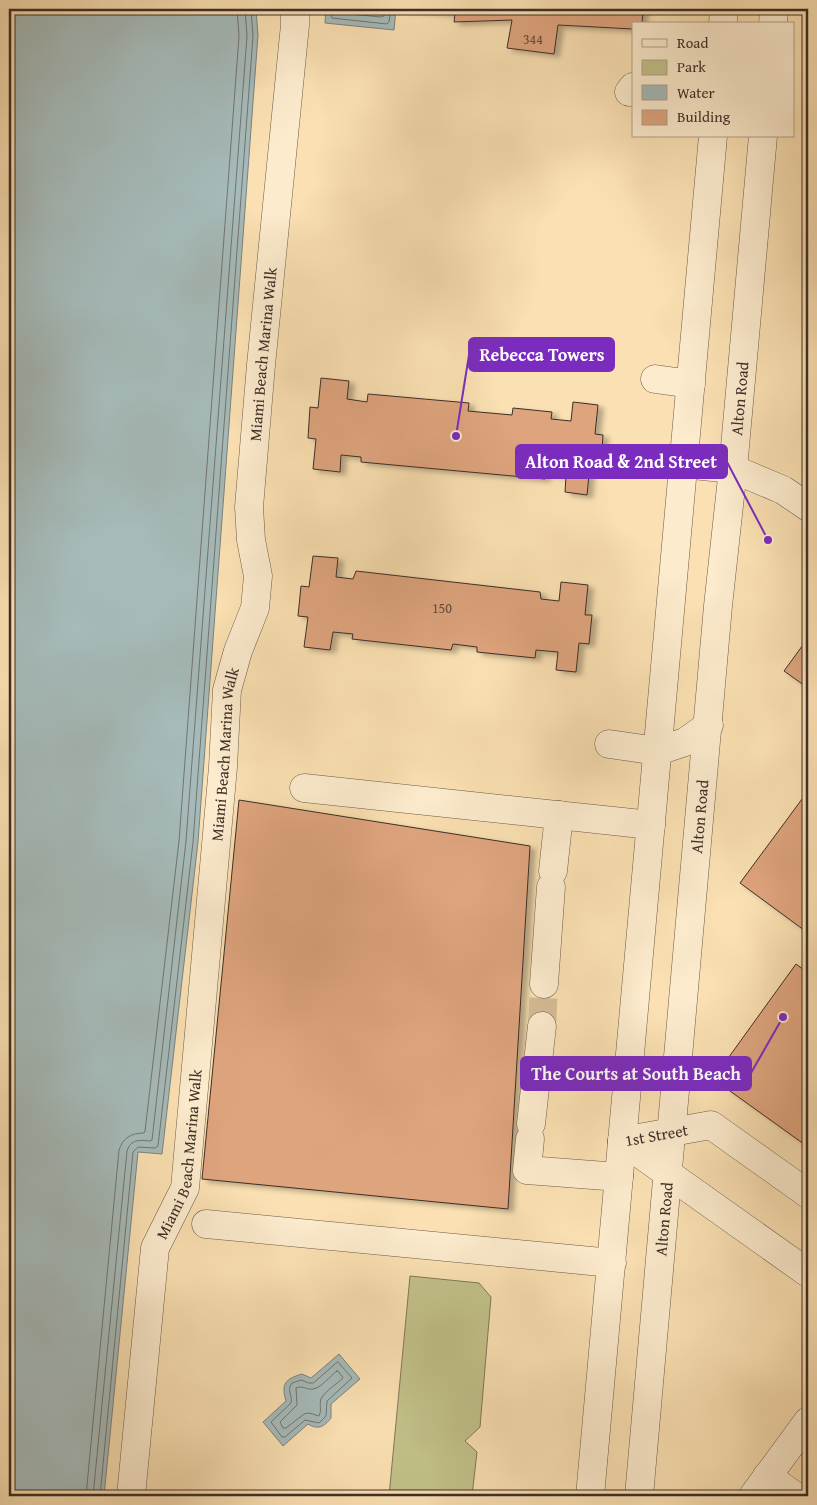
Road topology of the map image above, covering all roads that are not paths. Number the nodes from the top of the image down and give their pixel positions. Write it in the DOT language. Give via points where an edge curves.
graph roads {
  1 [pos="295,9"];
  2 [pos="724,9"];
  3 [pos="774,9"];
  4 [pos="723,22"];
  5 [pos="773,22"];
  6 [pos="712,138"];
  7 [pos="763,138"];
  8 [pos="655,379"];
  9 [pos="691,384"];
  10 [pos="683,464"];
  11 [pos="734,469"];
  12 [pos="808,507"];
  13 [pos="708,725"];
  14 [pos="609,744"];
  15 [pos="658,751"];
  16 [pos="304,788"];
  17 [pos="558,815"];
  18 [pos="651,825"];
  19 [pos="544,984"];
  20 [pos="542,1026"];
  21 [pos="672,1131"];
  22 [pos="622,1141"];
  23 [pos="667,1173"];
  24 [pos="619,1177"];
  25 [pos="808,1194"];
  26 [pos="206,1224"];
  27 [pos="612,1263"];
  28 [pos="808,1273"];
  29 [pos="808,1421"];
  30 [pos="760,1486"];
  31 [pos="131,1496"];
  32 [pos="590,1496"];
  33 [pos="639,1496"];
  34 [pos="795,1496"];
  1 -- 31 [label="street, Miami Beach Marina Walk" via="248,507 258,576 255,608 227,690 185,1188 155,1248"];
  2 -- 4 [label="street"];
  3 -- 5 [label="street"];
  6 -- 9 [label="street"];
  7 -- 11 [label="street, Alton Road"];
  8 -- 9 [label="street"];
  9 -- 10 [label="street"];
  10 -- 11 [label="street"];
  10 -- 15 [label="street"];
  11 -- 12 [label="street" via="783,490"];
  11 -- 13 [label="street, Alton Road"];
  13 -- 15 [label="street" via="685,742"];
  13 -- 21 [label="street, Alton Road"];
  14 -- 15 [label="street"];
  15 -- 18 [label="street"];
  16 -- 17 [label="street"];
  17 -- 18 [label="street"];
  17 -- 19 [label="street"];
  18 -- 22 [label="street"];
  20 -- 24 [label="street" via="526,1170"];
  21 -- 22 [label="street, 1st Street"];
  21 -- 23 [label="street, Alton Road"];
  21 -- 25 [label="street, 1st Street" via="711,1125"];
  22 -- 23 [label="street, 1st Street"];
  22 -- 24 [label="street"];
  23 -- 28 [label="street, 1st Street"];
  23 -- 33 [label="street, Alton Road"];
  24 -- 27 [label="street"];
  26 -- 27 [label="street"];
  27 -- 32 [label="street"];
  29 -- 30 [label="street"];
  30 -- 34 [label="street"];
}
